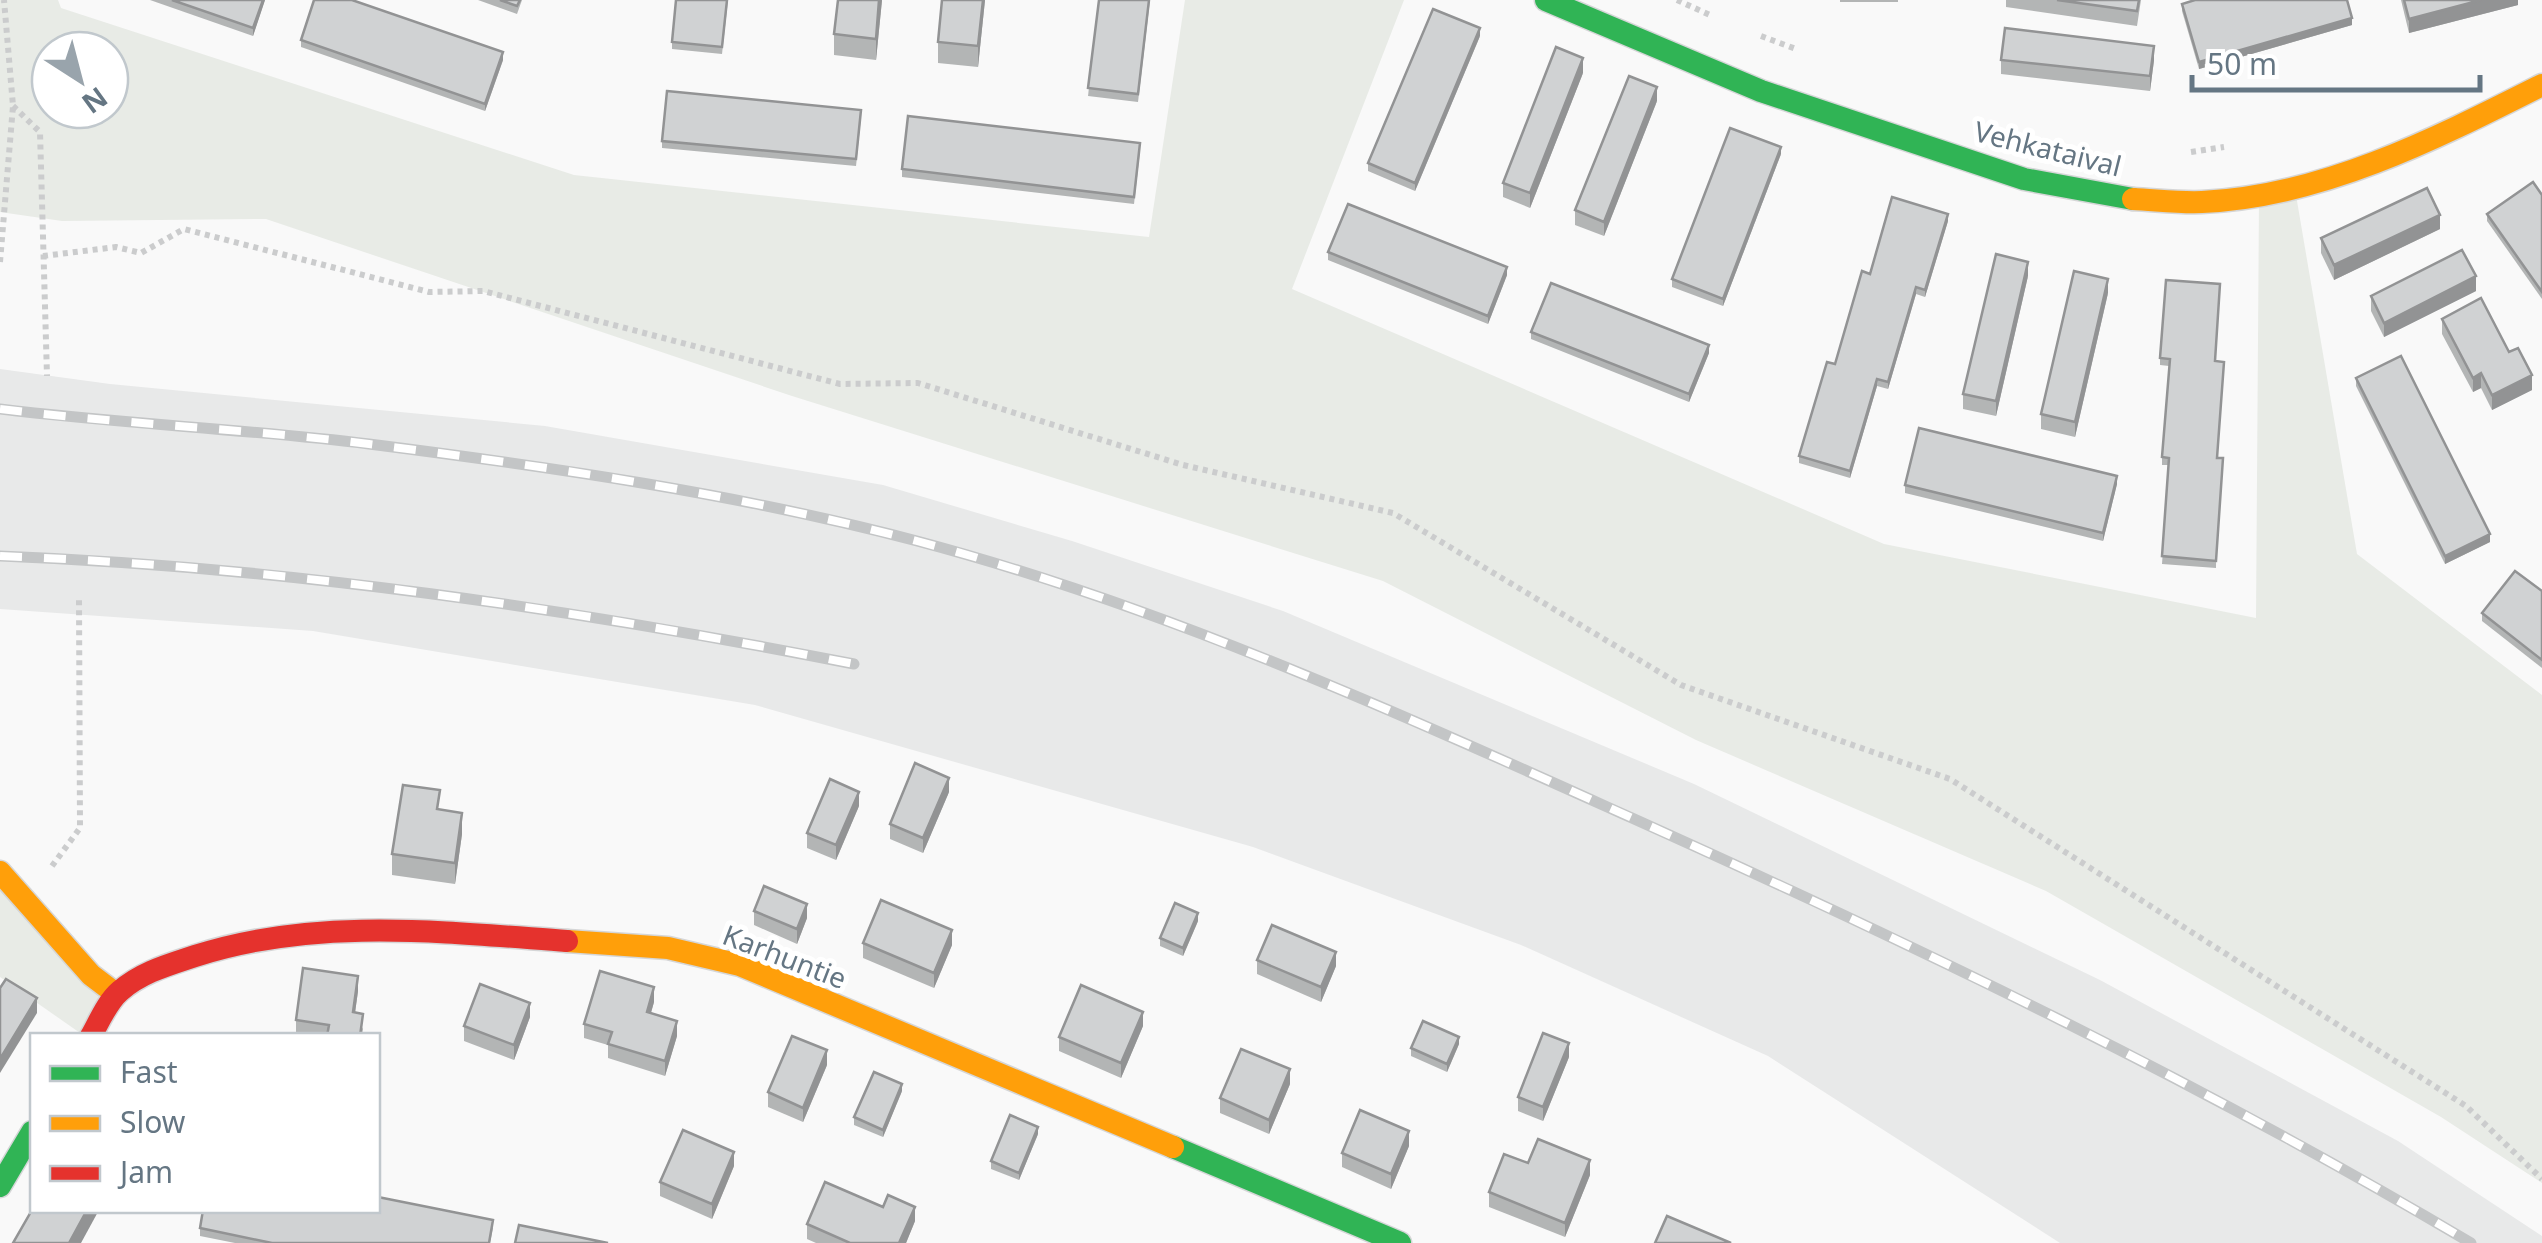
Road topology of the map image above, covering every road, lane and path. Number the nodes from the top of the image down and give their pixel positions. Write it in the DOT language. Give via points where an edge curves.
graph roads {
  1 [pos="4,0"];
  2 [pos="1546,0"];
  3 [pos="1677,0"];
  4 [pos="1722,20"];
  5 [pos="1752,33"];
  6 [pos="1803,52"];
  7 [pos="2542,85"];
  8 [pos="12,106"];
  9 [pos="2226,147"];
  10 [pos="2175,152"];
  11 [pos="44,256"];
  12 [pos="0,262"];
  13 [pos="47,376"];
  14 [pos="80,598"];
  15 [pos="0,872"];
  16 [pos="42,879"];
  17 [pos="116,994"];
  18 [pos="93,1033"];
  19 [pos="30,1135"];
  20 [pos="2542,1178"];
  21 [pos="0,1186"];
  22 [pos="1400,1243"];
  1 -- 8 [label="path"];
  2 -- 7 [label="street, Vehkataival" via="1760,90 2024,178 2113,198 2204,202 2329,180"];
  3 -- 4 [label="path"];
  5 -- 6 [label="path"];
  8 -- 11 [label="path" via="40,132"];
  8 -- 12 [label="path"];
  9 -- 10 [label="path"];
  11 -- 13 [label="path"];
  11 -- 20 [label="path" via="116,248 141,253 184,229 429,292 483,292 840,384 918,383 1182,465 1393,513 1682,685 1950,779 2466,1106"];
  14 -- 16 [label="path" via="80,828"];
  15 -- 17 [label="street"];
  17 -- 18 [label="street"];
  17 -- 22 [label="street, Karhuntie" via="146,972 193,956 307,933 398,929 668,948 740,964"];
  19 -- 21 [label="street"];
}
